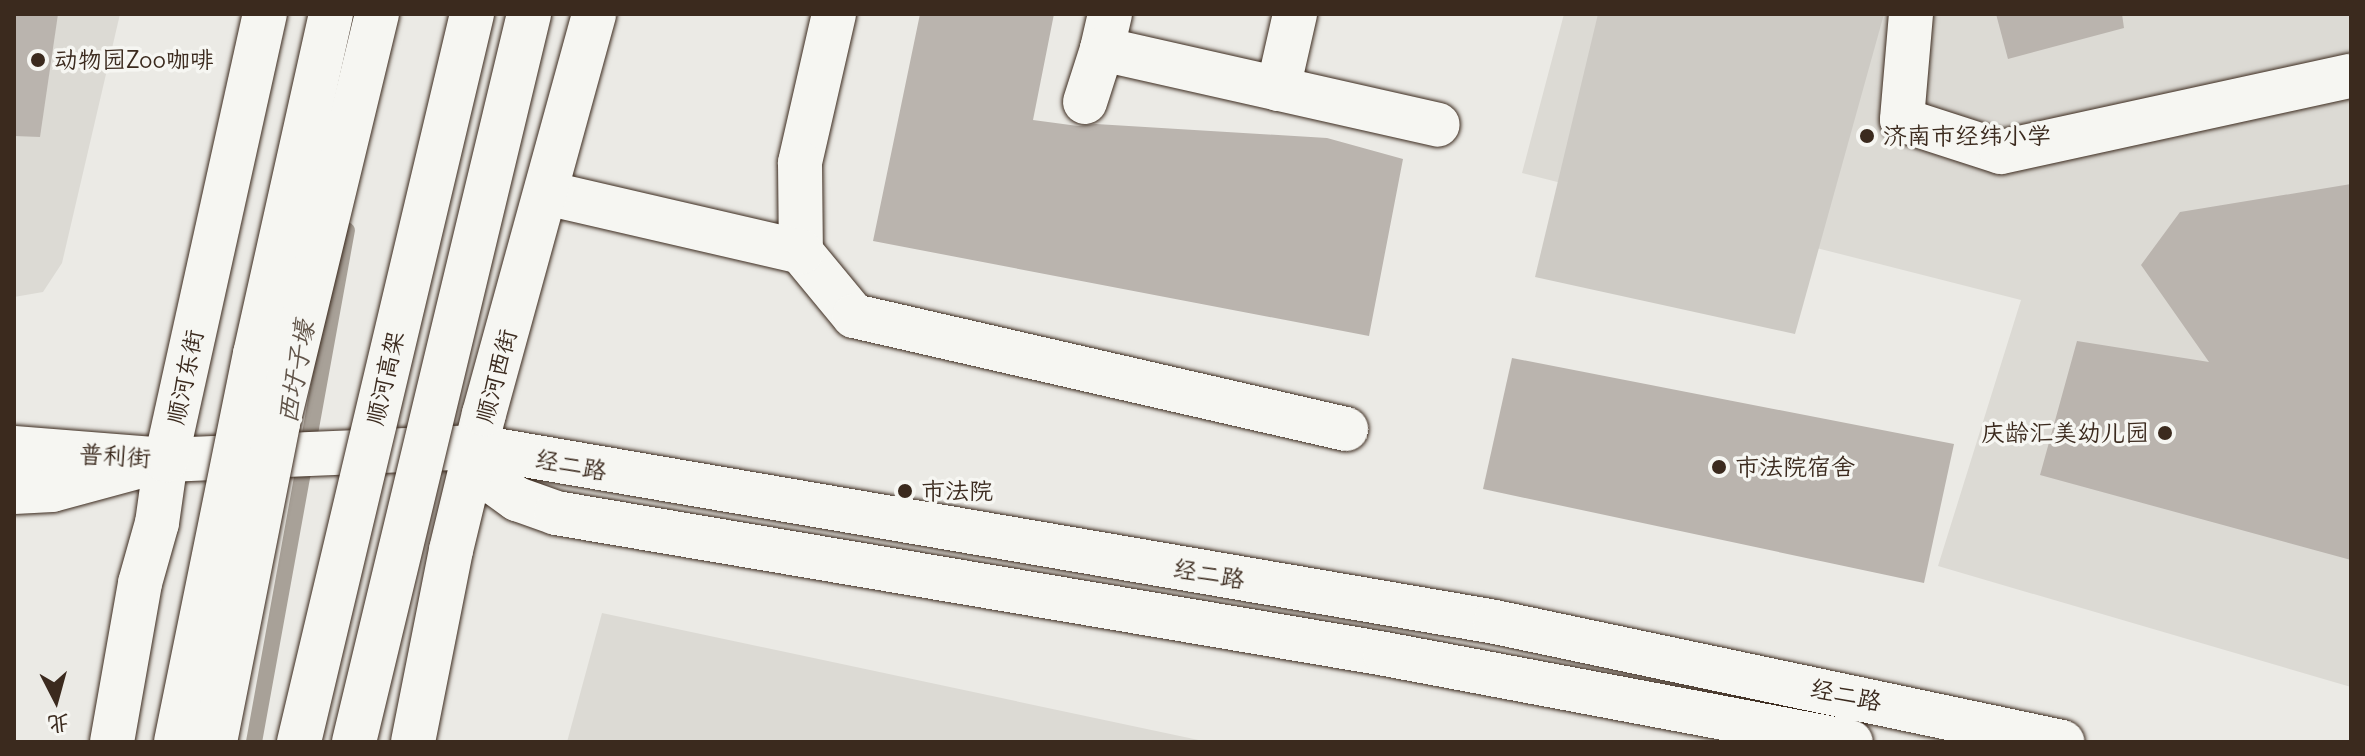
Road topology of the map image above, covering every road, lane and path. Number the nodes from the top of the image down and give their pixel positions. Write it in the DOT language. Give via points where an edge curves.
graph roads {
  1 [pos="265,14"];
  2 [pos="331,14"];
  3 [pos="377,14"];
  4 [pos="472,14"];
  5 [pos="529,14"];
  6 [pos="594,14"];
  7 [pos="834,14"];
  8 [pos="1295,14"];
  9 [pos="1911,14"];
  10 [pos="1106,32"];
  11 [pos="2351,76"];
  12 [pos="1278,89"];
  13 [pos="1085,102"];
  14 [pos="1438,125"];
  15 [pos="546,193"];
  16 [pos="801,252"];
  17 [pos="1346,429"];
  18 [pos="478,447"];
  19 [pos="14,448"];
  20 [pos="166,460"];
  21 [pos="14,492"];
  22 [pos="1798,736"];
  23 [pos="112,742"];
  24 [pos="176,742"];
  25 [pos="215,742"];
  26 [pos="299,742"];
  27 [pos="354,742"];
  28 [pos="413,742"];
  29 [pos="1851,742"];
  30 [pos="2062,742"];
  1 -- 20 [label="main road, 顺河东街"];
  2 -- 24 [label="main road, bridge"];
  3 -- 25 [label="main road, bridge" via="278,423"];
  4 -- 26 [label="main road, 顺河高架, bridge"];
  5 -- 27 [label="main road, bridge"];
  6 -- 15 [label="main road, 顺河西街"];
  7 -- 16 [label="main road" via="800,163"];
  8 -- 12 [label="main road"];
  9 -- 11 [label="main road" via="1902,120 2001,152"];
  10 -- 12 [label="main road"];
  10 -- 13 [label="main road"];
  12 -- 14 [label="main road"];
  15 -- 16 [label="main road"];
  15 -- 18 [label="main road, 顺河西街"];
  16 -- 17 [label="main road" via="854,316"];
  18 -- 20 [label="main road"];
  18 -- 22 [label="main road, 经二路" via="496,484 517,499 556,513 1338,646"];
  18 -- 28 [label="main road, 顺河西街" via="451,550"];
  18 -- 30 [label="main road, 经二路" via="1495,622"];
  19 -- 20 [label="main road, 普利街"];
  20 -- 21 [label="main road, 普利街" via="52,490"];
  20 -- 23 [label="main road, 顺河东街"];
  22 -- 29 [label="main road, 经二路"];
}
